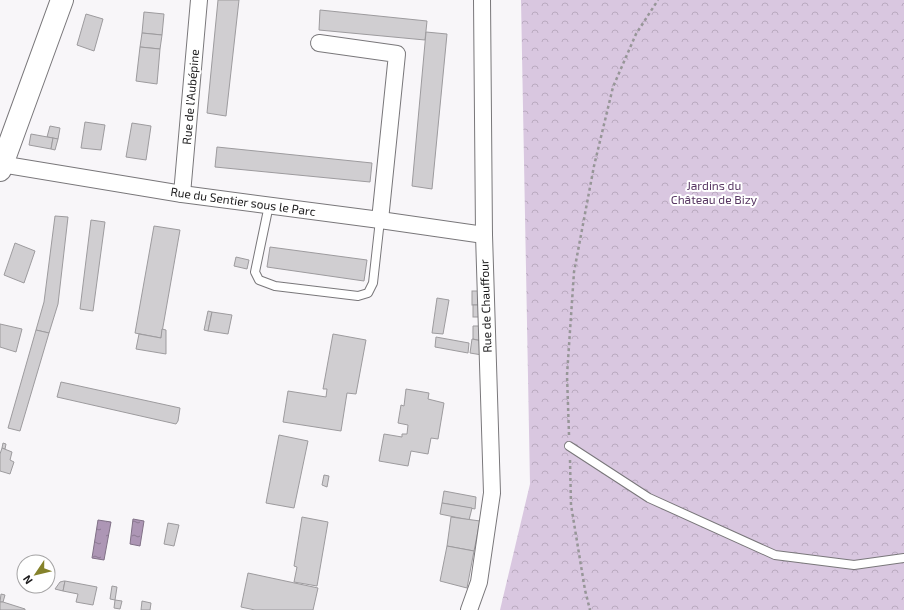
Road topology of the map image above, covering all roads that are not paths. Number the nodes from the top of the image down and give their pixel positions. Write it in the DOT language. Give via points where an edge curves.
graph roads {
  1 [pos="62,0"];
  2 [pos="199,0"];
  3 [pos="482,0"];
  4 [pos="319,43"];
  5 [pos="1,166"];
  6 [pos="182,194"];
  7 [pos="269,205"];
  8 [pos="380,220"];
  9 [pos="484,235"];
  10 [pos="569,446"];
  11 [pos="904,558"];
  12 [pos="470,610"];
  1 -- 5 [label="street"];
  2 -- 6 [label="street, Rue de l'Aubépine"];
  3 -- 9 [label="street, Rue de Chauffour"];
  4 -- 8 [label="street" via="398,54"];
  5 -- 6 [label="street, Rue du Sentier sous le Parc"];
  6 -- 7 [label="street, Rue du Sentier sous le Parc"];
  7 -- 8 [label="street, Rue du Sentier sous le Parc"];
  7 -- 8 [label="lane" via="255,272 259,280 275,286 358,296 368,293 373,283"];
  8 -- 9 [label="street, Rue du Sentier sous le Parc"];
  9 -- 12 [label="street, Rue de Chauffour" via="492,493 479,582"];
  10 -- 11 [label="lane" via="649,498 775,554 854,565"];
}
